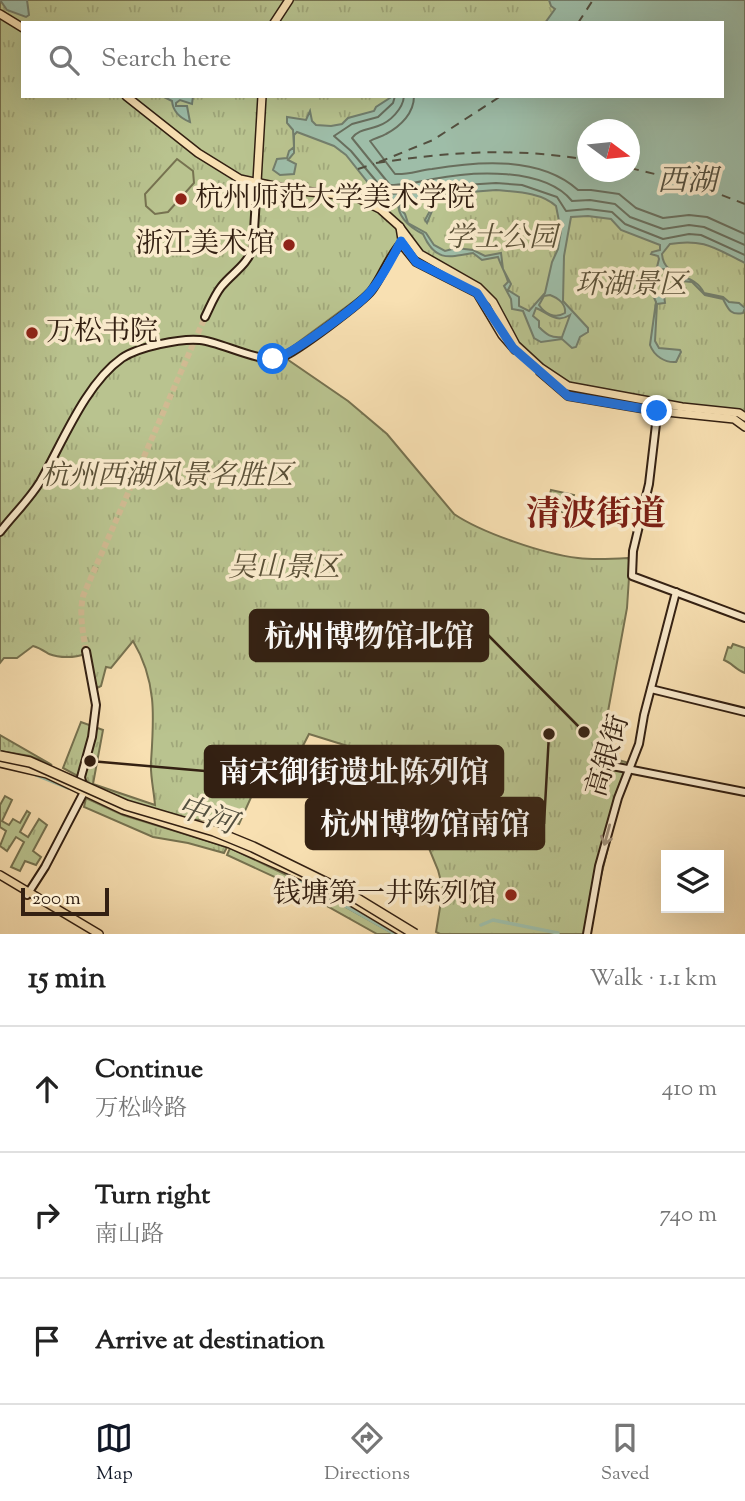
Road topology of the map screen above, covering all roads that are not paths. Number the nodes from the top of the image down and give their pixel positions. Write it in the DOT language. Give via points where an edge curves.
graph roads {
  1 [pos="289,0"];
  2 [pos="0,14"];
  3 [pos="275,21"];
  4 [pos="21,27"];
  5 [pos="129,98"];
  6 [pos="262,98"];
  7 [pos="257,182"];
  8 [pos="405,240"];
  9 [pos="205,317"];
  10 [pos="658,407"];
  11 [pos="745,417"];
  12 [pos="745,427"];
  13 [pos="0,532"];
  14 [pos="676,592"];
  15 [pos="745,618"];
  16 [pos="86,651"];
  17 [pos="651,689"];
  18 [pos="745,710"];
  19 [pos="3,757"];
  20 [pos="597,763"];
  21 [pos="628,770"];
  22 [pos="82,780"];
  23 [pos="745,792"];
  24 [pos="83,794"];
  25 [pos="0,875"];
  26 [pos="28,894"];
  27 [pos="99,934"];
  28 [pos="407,934"];
  29 [pos="417,934"];
  30 [pos="587,934"];
  1 -- 3 [label="main road"];
  2 -- 4 [label="main road"];
  5 -- 7 [label="main road" via="216,166"];
  6 -- 7 [label="main road"];
  7 -- 8 [label="main road" via="356,197 400,226"];
  7 -- 9 [label="street" via="250,257 220,289"];
  8 -- 10 [label="main road" via="478,288 493,302 516,345 568,386"];
  8 -- 13 [label="street" via="365,298 279,359 194,340 139,350 120,359 71,421 39,482"];
  10 -- 11 [label="main road"];
  10 -- 12 [label="main road" via="734,419"];
  10 -- 14 [label="street" via="632,576"];
  14 -- 15 [label="street"];
  14 -- 17 [label="street, 高银街"];
  16 -- 22 [label="street" via="96,705"];
  17 -- 18 [label="street"];
  17 -- 21 [label="street, 高银街"];
  19 -- 22 [label="main road" via="31,760"];
  19 -- 24 [label="main road"];
  19 -- 28 [label="highway, bridge" via="48,772 125,808 252,850 350,898"];
  19 -- 29 [label="highway, bridge" via="30,762 126,805 244,843 351,895"];
  20 -- 21 [label="street"];
  21 -- 23 [label="street"];
  21 -- 30 [label="street, 高银街, one-way" via="599,866"];
  22 -- 24 [label="street"];
  22 -- 29 [label="main road" via="129,802 265,849 342,887"];
  24 -- 26 [label="street"];
  24 -- 28 [label="main road" via="230,844"];
  25 -- 26 [label="main road"];
  26 -- 27 [label="main road"];
}
